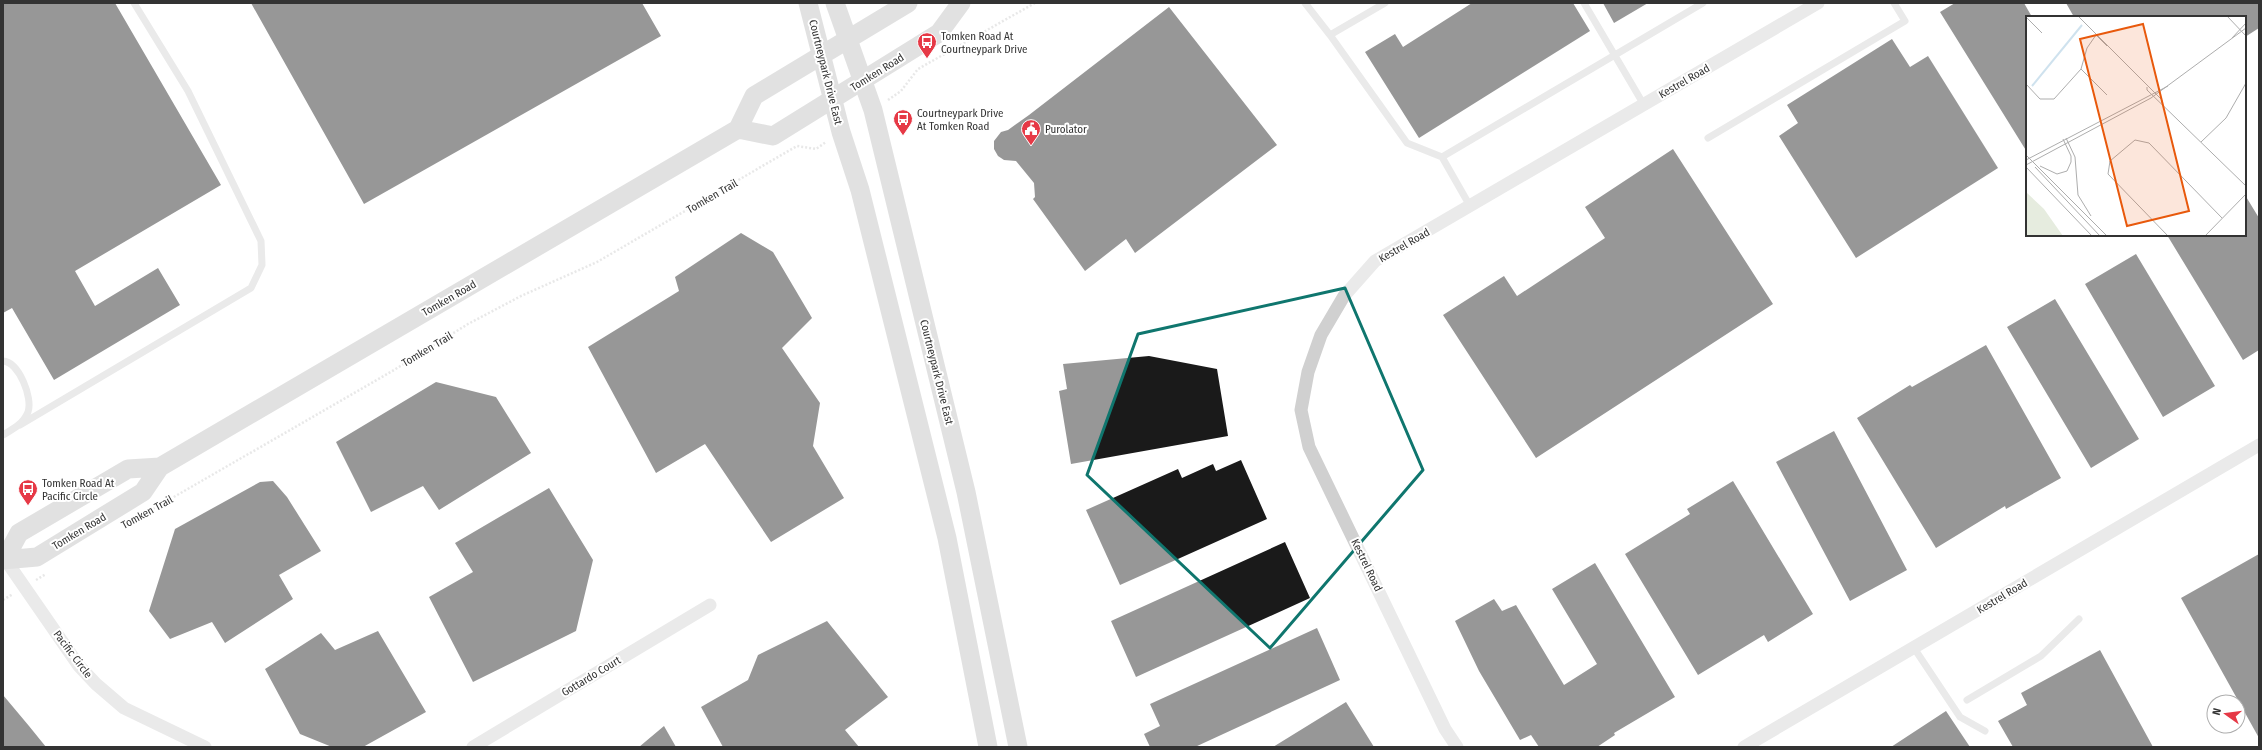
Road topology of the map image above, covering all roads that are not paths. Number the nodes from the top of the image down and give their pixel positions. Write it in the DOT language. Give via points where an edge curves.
graph roads {
  1 [pos="134,3"];
  2 [pos="808,3"];
  3 [pos="835,3"];
  4 [pos="908,3"];
  5 [pos="961,3"];
  6 [pos="1305,3"];
  7 [pos="1385,3"];
  8 [pos="1584,3"];
  9 [pos="1703,3"];
  10 [pos="1818,3"];
  11 [pos="1894,3"];
  12 [pos="1691,6"];
  13 [pos="1330,35"];
  14 [pos="847,40"];
  15 [pos="822,55"];
  16 [pos="1614,56"];
  17 [pos="862,81"];
  18 [pos="833,99"];
  19 [pos="1644,105"];
  20 [pos="738,129"];
  21 [pos="1708,138"];
  22 [pos="1442,157"];
  23 [pos="1470,206"];
  24 [pos="3,361"];
  25 [pos="20,425"];
  26 [pos="3,435"];
  27 [pos="2259,445"];
  28 [pos="160,467"];
  29 [pos="4,558"];
  30 [pos="710,604"];
  31 [pos="2079,619"];
  32 [pos="1914,648"];
  33 [pos="1967,700"];
  34 [pos="1985,731"];
  35 [pos="205,747"];
  36 [pos="473,747"];
  37 [pos="988,747"];
  38 [pos="1018,747"];
  39 [pos="1457,747"];
  40 [pos="1744,747"];
  1 -- 25 [label="lane" via="188,91 261,241 262,265 251,288"];
  2 -- 15 [label="main road, Courtneypark Drive East"];
  3 -- 14 [label="main road, Courtneypark Drive East"];
  4 -- 14 [label="main road"];
  5 -- 17 [label="main road, Tomken Road" via="939,33"];
  6 -- 13 [label="lane"];
  7 -- 13 [label="lane"];
  8 -- 16 [label="lane"];
  9 -- 12 [label="lane"];
  10 -- 19 [label="street, Kestrel Road"];
  11 -- 21 [label="lane" via="1905,21"];
  12 -- 16 [label="lane"];
  13 -- 22 [label="lane" via="1407,143"];
  14 -- 15 [label="main road"];
  14 -- 17 [label="main road, Courtneypark Drive East"];
  15 -- 18 [label="main road, Courtneypark Drive East"];
  15 -- 20 [label="main road" via="754,96"];
  16 -- 19 [label="lane"];
  16 -- 22 [label="lane"];
  17 -- 18 [label="main road, Tomken Road"];
  17 -- 38 [label="main road, Courtneypark Drive East" via="873,110 966,492"];
  18 -- 20 [label="main road, Tomken Road" via="773,136"];
  18 -- 37 [label="main road, Courtneypark Drive East" via="860,190 947,538"];
  19 -- 23 [label="street, Kestrel Road"];
  20 -- 28 [label="main road, Tomken Road"];
  22 -- 23 [label="lane"];
  23 -- 39 [label="street, Kestrel Road" via="1375,261 1344,296 1321,335 1308,372 1301,410 1309,447 1445,728"];
  24 -- 25 [label="lane" via="8,361 15,367 29,395 28,413"];
  25 -- 26 [label="lane"];
  27 -- 32 [label="street, Kestrel Road"];
  28 -- 29 [label="main road, Tomken Road" via="143,492 36,557"];
  28 -- 29 [label="main road, Tomken Road" via="128,469 19,532"];
  29 -- 35 [label="street, Pacific Circle" via="79,666 96,684 124,708"];
  30 -- 36 [label="street, Gottardo Court"];
  31 -- 33 [label="lane" via="2041,656"];
  32 -- 34 [label="lane" via="1960,717"];
  32 -- 40 [label="street, Kestrel Road"];
}
